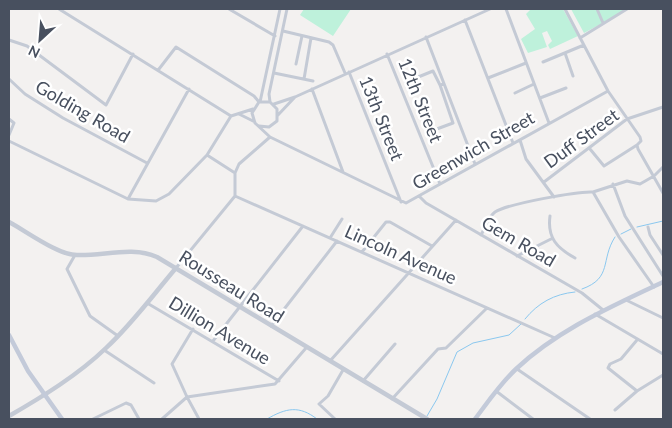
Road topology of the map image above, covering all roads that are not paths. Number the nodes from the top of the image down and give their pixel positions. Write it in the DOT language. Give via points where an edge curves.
graph roads {
  1 [pos="59,9"];
  2 [pos="229,9"];
  3 [pos="280,9"];
  4 [pos="287,9"];
  5 [pos="475,9"];
  6 [pos="490,9"];
  7 [pos="506,9"];
  8 [pos="565,9"];
  9 [pos="598,9"];
  10 [pos="627,9"];
  11 [pos="478,14"];
  12 [pos="465,20"];
  13 [pos="603,23"];
  14 [pos="283,31"];
  15 [pos="274,36"];
  16 [pos="302,36"];
  17 [pos="426,37"];
  18 [pos="311,38"];
  19 [pos="580,38"];
  20 [pos="9,40"];
  21 [pos="584,45"];
  22 [pos="565,53"];
  23 [pos="133,54"];
  24 [pos="387,54"];
  25 [pos="543,62"];
  26 [pos="526,63"];
  27 [pos="296,64"];
  28 [pos="159,70"];
  29 [pos="349,72"];
  30 [pos="274,73"];
  31 [pos="344,73"];
  32 [pos="573,76"];
  33 [pos="9,78"];
  34 [pos="488,78"];
  35 [pos="304,79"];
  36 [pos="313,81"];
  37 [pos="406,82"];
  38 [pos="442,84"];
  39 [pos="534,84"];
  40 [pos="566,88"];
  41 [pos="189,89"];
  42 [pos="312,89"];
  43 [pos="608,91"];
  44 [pos="515,92"];
  45 [pos="295,97"];
  46 [pos="540,98"];
  47 [pos="259,102"];
  48 [pos="270,102"];
  49 [pos="274,104"];
  50 [pos="663,107"];
  51 [pos="253,109"];
  52 [pos="236,113"];
  53 [pos="278,115"];
  54 [pos="231,116"];
  55 [pos="9,119"];
  56 [pos="627,120"];
  57 [pos="276,121"];
  58 [pos="549,123"];
  59 [pos="257,124"];
  60 [pos="426,134"];
  61 [pos="9,135"];
  62 [pos="270,136"];
  63 [pos="520,140"];
  64 [pos="9,141"];
  65 [pos="513,143"];
  66 [pos="637,145"];
  67 [pos="590,149"];
  68 [pos="207,156"];
  69 [pos="147,163"];
  70 [pos="475,164"];
  71 [pos="663,167"];
  72 [pos="343,172"];
  73 [pos="235,173"];
  74 [pos="654,176"];
  75 [pos="544,182"];
  76 [pos="440,184"];
  77 [pos="612,184"];
  78 [pos="593,192"];
  79 [pos="663,193"];
  80 [pos="235,196"];
  81 [pos="420,197"];
  82 [pos="554,197"];
  83 [pos="128,199"];
  84 [pos="401,203"];
  85 [pos="550,216"];
  86 [pos="342,219"];
  87 [pos="456,220"];
  88 [pos="9,222"];
  89 [pos="303,226"];
  90 [pos="648,227"];
  91 [pos="481,235"];
  92 [pos="330,238"];
  93 [pos="551,239"];
  94 [pos="338,241"];
  95 [pos="432,246"];
  96 [pos="362,252"];
  97 [pos="75,255"];
  98 [pos="663,255"];
  99 [pos="517,256"];
  100 [pos="575,258"];
  101 [pos="176,268"];
  102 [pos="408,273"];
  103 [pos="663,276"];
  104 [pos="663,282"];
  105 [pos="654,287"];
  106 [pos="625,299"];
  107 [pos="146,303"];
  108 [pos="238,307"];
  109 [pos="487,308"];
  110 [pos="603,310"];
  111 [pos="595,314"];
  112 [pos="663,318"];
  113 [pos="271,326"];
  114 [pos="193,330"];
  115 [pos="9,336"];
  116 [pos="118,336"];
  117 [pos="555,338"];
  118 [pos="637,340"];
  119 [pos="213,341"];
  120 [pos="395,344"];
  121 [pos="306,348"];
  122 [pos="104,350"];
  123 [pos="663,354"];
  124 [pos="329,362"];
  125 [pos="517,369"];
  126 [pos="343,370"];
  127 [pos="663,375"];
  128 [pos="279,381"];
  129 [pos="362,382"];
  130 [pos="154,383"];
  131 [pos="637,390"];
  132 [pos="496,391"];
  133 [pos="44,396"];
  134 [pos="186,398"];
  135 [pos="392,399"];
  136 [pos="615,410"];
  137 [pos="9,416"];
  138 [pos="426,418"];
  139 [pos="62,419"];
  140 [pos="93,419"];
  141 [pos="139,419"];
  142 [pos="162,419"];
  143 [pos="199,419"];
  144 [pos="335,419"];
  145 [pos="475,419"];
  146 [pos="532,419"];
  147 [pos="590,419"];
  1 -- 23 [label="street"];
  2 -- 15 [label="street"];
  3 -- 15 [label="street"];
  4 -- 14 [label="street"];
  5 -- 11 [label="street"];
  6 -- 11 [label="street"];
  7 -- 26 [label="street"];
  8 -- 19 [label="street"];
  9 -- 13 [label="street"];
  10 -- 13 [label="street"];
  11 -- 12 [label="street"];
  12 -- 17 [label="street"];
  12 -- 34 [label="street"];
  13 -- 19 [label="street"];
  14 -- 16 [label="street"];
  14 -- 30 [label="street"];
  15 -- 47 [label="street"];
  16 -- 18 [label="street"];
  16 -- 27 [label="street"];
  17 -- 24 [label="street"];
  17 -- 38 [label="street"];
  18 -- 31 [label="street" via="334,45"];
  18 -- 35 [label="street"];
  19 -- 21 [label="street"];
  20 -- 23 [label="street" via="27,46 106,105"];
  21 -- 22 [label="street"];
  21 -- 43 [label="street"];
  22 -- 25 [label="street"];
  22 -- 32 [label="street"];
  23 -- 28 [label="street"];
  24 -- 29 [label="street"];
  24 -- 76 [label="street, 12th Street"];
  26 -- 34 [label="street"];
  26 -- 39 [label="street"];
  28 -- 41 [label="street"];
  28 -- 47 [label="street" via="176,47"];
  29 -- 31 [label="street"];
  29 -- 84 [label="street, 13th Street"];
  30 -- 35 [label="street"];
  30 -- 48 [label="street"];
  31 -- 42 [label="street"];
  33 -- 69 [label="street, Golding Road" via="25,94 63,118"];
  34 -- 65 [label="street"];
  35 -- 36 [label="street"];
  37 -- 38 [label="street" via="432,71"];
  38 -- 60 [label="street" via="453,123"];
  38 -- 70 [label="street"];
  39 -- 44 [label="street"];
  39 -- 46 [label="street"];
  40 -- 46 [label="street"];
  41 -- 54 [label="street"];
  41 -- 69 [label="street"];
  42 -- 45 [label="street"];
  42 -- 72 [label="street"];
  43 -- 56 [label="street"];
  43 -- 58 [label="street, Greenwich Street"];
  45 -- 49 [label="street"];
  45 -- 53 [label="street"];
  46 -- 58 [label="street"];
  47 -- 48 [label="street"];
  47 -- 51 [label="street"];
  48 -- 49 [label="street"];
  49 -- 53 [label="street"];
  50 -- 56 [label="street, Duff Street"];
  51 -- 52 [label="street"];
  51 -- 59 [label="street" via="252,116"];
  52 -- 54 [label="street"];
  52 -- 59 [label="street, Greenwich Street"];
  53 -- 57 [label="street"];
  54 -- 68 [label="street"];
  55 -- 61 [label="street" via="14,123"];
  56 -- 66 [label="street" via="640,137"];
  56 -- 67 [label="street, Duff Street"];
  57 -- 59 [label="street" via="269,127"];
  57 -- 62 [label="street"];
  58 -- 63 [label="street, Greenwich Street"];
  59 -- 62 [label="street, Greenwich Street"];
  62 -- 72 [label="street, Greenwich Street"];
  62 -- 73 [label="street" via="240,164"];
  63 -- 65 [label="street, Greenwich Street"];
  63 -- 75 [label="street" via="526,159"];
  64 -- 83 [label="street"];
  65 -- 70 [label="street, Greenwich Street"];
  66 -- 67 [label="street" via="605,166"];
  66 -- 74 [label="street"];
  67 -- 75 [label="street, Duff Street"];
  68 -- 73 [label="street"];
  68 -- 83 [label="street" via="169,194 156,201"];
  69 -- 83 [label="street"];
  70 -- 76 [label="street, Greenwich Street"];
  71 -- 74 [label="street"];
  72 -- 84 [label="street, Greenwich Street"];
  73 -- 80 [label="street"];
  74 -- 77 [label="street" via="636,185 627,181"];
  74 -- 79 [label="street"];
  75 -- 82 [label="street"];
  76 -- 81 [label="street, Greenwich Street"];
  77 -- 78 [label="street"];
  77 -- 103 [label="street" via="625,216"];
  78 -- 82 [label="street" via="577,191"];
  78 -- 105 [label="street"];
  80 -- 89 [label="street, Lincoln Avenue"];
  80 -- 101 [label="street"];
  81 -- 84 [label="street, Greenwich Street"];
  81 -- 87 [label="street, Gem Road"];
  82 -- 91 [label="street" via="496,212"];
  85 -- 93 [label="street"];
  86 -- 92 [label="street"];
  87 -- 91 [label="street, Gem Road"];
  87 -- 95 [label="street"];
  88 -- 97 [label="street, Rousseau Road" via="59,250"];
  89 -- 92 [label="street, Lincoln Avenue"];
  89 -- 108 [label="street"];
  90 -- 98 [label="street"];
  91 -- 99 [label="street, Gem Road"];
  92 -- 94 [label="street, Lincoln Avenue"];
  93 -- 99 [label="street"];
  93 -- 100 [label="street"];
  94 -- 96 [label="street, Lincoln Avenue"];
  94 -- 113 [label="street"];
  95 -- 96 [label="street" via="386,222"];
  95 -- 102 [label="street"];
  96 -- 102 [label="street, Lincoln Avenue"];
  97 -- 101 [label="street, Rousseau Road" via="140,252"];
  97 -- 116 [label="street" via="67,269 90,316"];
  99 -- 110 [label="street, Gem Road" via="582,293"];
  101 -- 107 [label="street"];
  101 -- 108 [label="street, Rousseau Road"];
  102 -- 109 [label="street, Lincoln Avenue"];
  102 -- 124 [label="street"];
  104 -- 105 [label="main road"];
  105 -- 106 [label="main road"];
  106 -- 110 [label="main road"];
  106 -- 112 [label="street"];
  107 -- 114 [label="street, Dillion Avenue"];
  107 -- 116 [label="street"];
  108 -- 113 [label="street, Rousseau Road"];
  108 -- 119 [label="street"];
  109 -- 117 [label="street, Lincoln Avenue"];
  109 -- 135 [label="street" via="446,348 438,349"];
  110 -- 111 [label="main road"];
  111 -- 117 [label="main road"];
  111 -- 118 [label="street"];
  113 -- 121 [label="street, Rousseau Road"];
  114 -- 119 [label="street, Dillion Avenue"];
  114 -- 134 [label="street" via="172,364"];
  115 -- 133 [label="main road"];
  116 -- 122 [label="street"];
  117 -- 125 [label="main road"];
  118 -- 123 [label="street"];
  118 -- 131 [label="street" via="608,368"];
  119 -- 128 [label="street, Dillion Avenue"];
  120 -- 129 [label="street"];
  121 -- 124 [label="street, Rousseau Road"];
  121 -- 128 [label="street"];
  122 -- 130 [label="street"];
  122 -- 133 [label="street"];
  124 -- 126 [label="street, Rousseau Road"];
  125 -- 132 [label="main road"];
  125 -- 147 [label="street"];
  126 -- 129 [label="street, Rousseau Road"];
  126 -- 144 [label="street" via="328,396 319,404"];
  127 -- 131 [label="street"];
  128 -- 134 [label="street"];
  129 -- 135 [label="street, Rousseau Road"];
  131 -- 136 [label="street"];
  132 -- 145 [label="main road"];
  132 -- 146 [label="street"];
  133 -- 137 [label="street"];
  133 -- 139 [label="main road"];
  134 -- 142 [label="street"];
  134 -- 143 [label="street"];
  135 -- 138 [label="street, Rousseau Road"];
  140 -- 141 [label="street" via="126,403 131,405"];
}
